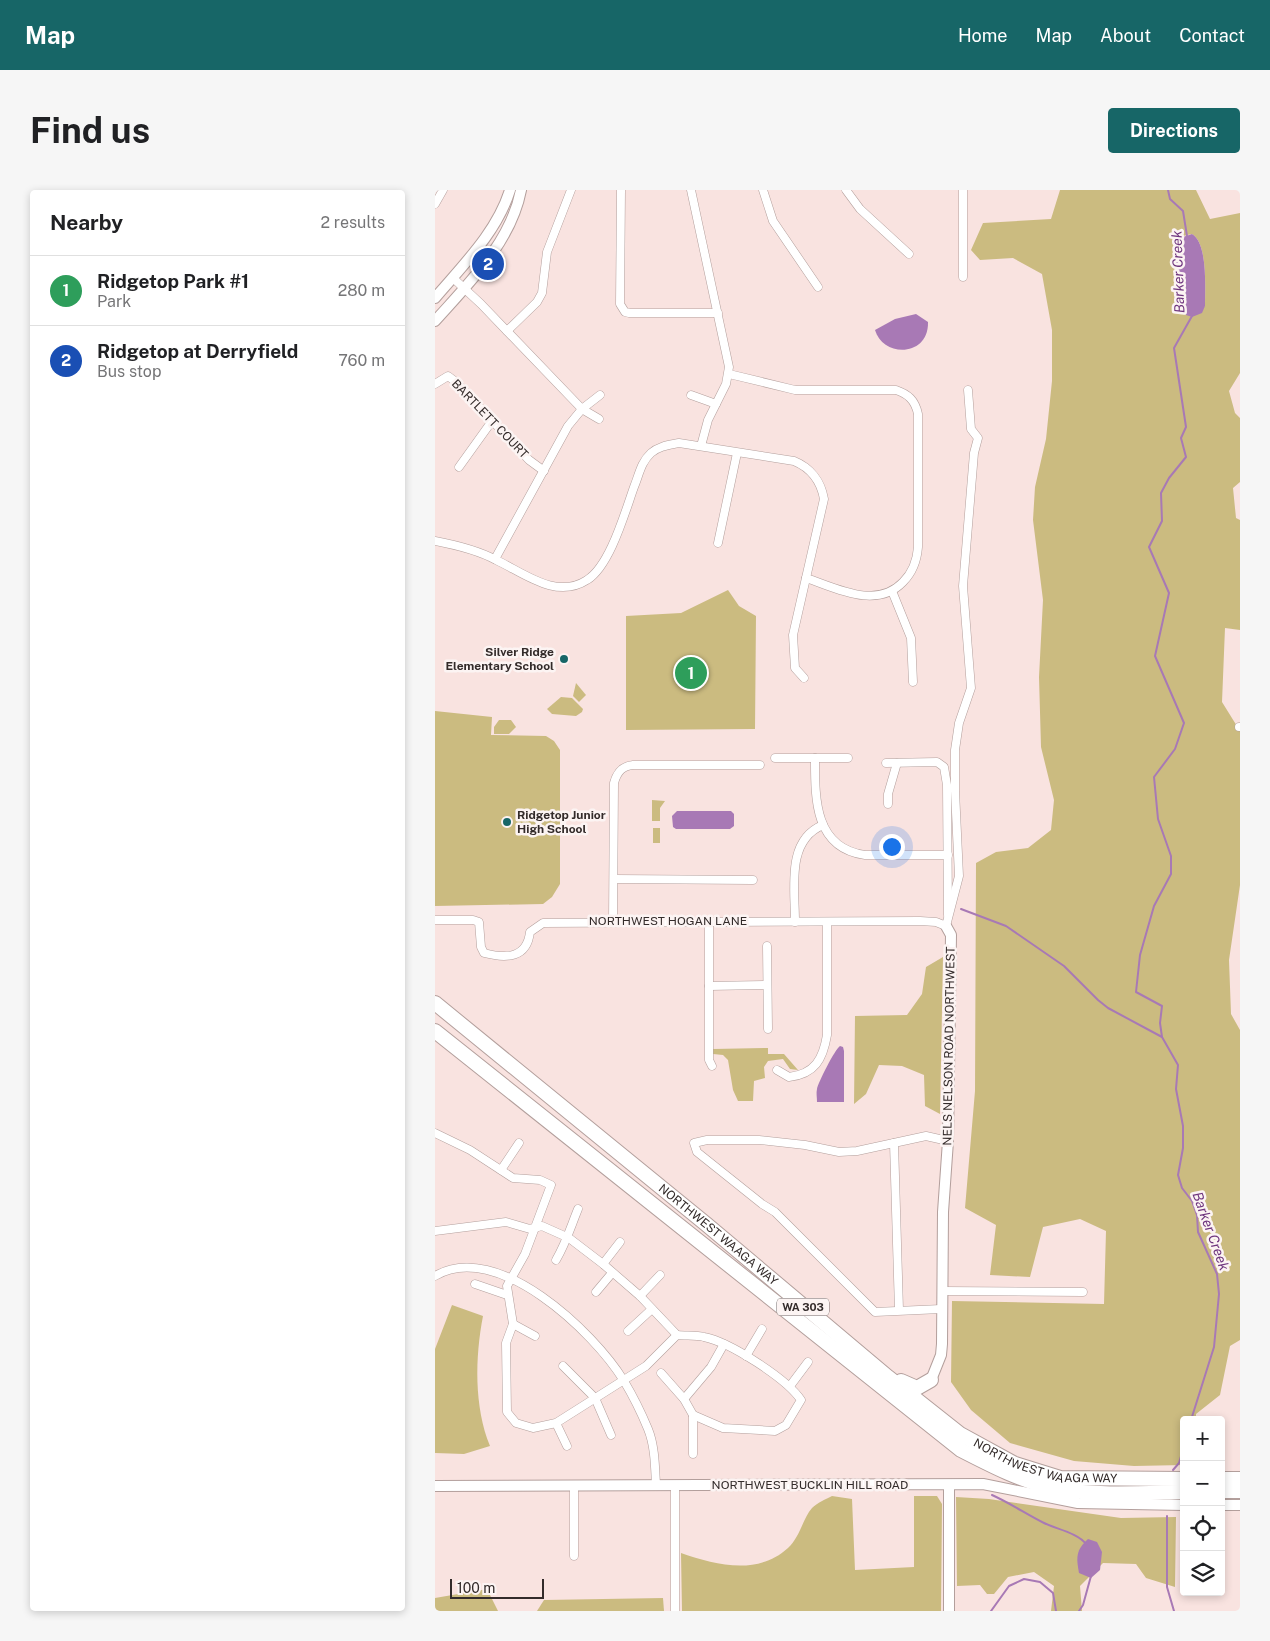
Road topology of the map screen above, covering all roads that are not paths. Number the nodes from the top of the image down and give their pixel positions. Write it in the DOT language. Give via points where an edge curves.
graph roads {
  1 [pos="443,190"];
  2 [pos="510,190"];
  3 [pos="521,190"];
  4 [pos="571,190"];
  5 [pos="621,190"];
  6 [pos="691,190"];
  7 [pos="763,190"];
  8 [pos="846,190"];
  9 [pos="963,190"];
  10 [pos="435,204"];
  11 [pos="909,254"];
  12 [pos="963,277"];
  13 [pos="453,278"];
  14 [pos="818,288"];
  15 [pos="464,289"];
  16 [pos="435,298"];
  17 [pos="718,313"];
  18 [pos="435,321"];
  19 [pos="507,331"];
  20 [pos="729,374"];
  21 [pos="435,384"];
  22 [pos="968,390"];
  23 [pos="691,395"];
  24 [pos="599,396"];
  25 [pos="716,404"];
  26 [pos="582,409"];
  27 [pos="599,419"];
  28 [pos="492,421"];
  29 [pos="701,446"];
  30 [pos="737,453"];
  31 [pos="459,467"];
  32 [pos="544,470"];
  33 [pos="435,541"];
  34 [pos="718,543"];
  35 [pos="495,559"];
  36 [pos="806,578"];
  37 [pos="892,591"];
  38 [pos="804,678"];
  39 [pos="913,682"];
  40 [pos="775,758"];
  41 [pos="815,758"];
  42 [pos="848,758"];
  43 [pos="885,763"];
  44 [pos="897,763"];
  45 [pos="760,765"];
  46 [pos="889,804"];
  47 [pos="823,825"];
  48 [pos="948,855"];
  49 [pos="614,879"];
  50 [pos="753,880"];
  51 [pos="435,920"];
  52 [pos="709,921"];
  53 [pos="613,922"];
  54 [pos="795,922"];
  55 [pos="827,922"];
  56 [pos="947,924"];
  57 [pos="767,946"];
  58 [pos="767,985"];
  59 [pos="709,986"];
  60 [pos="435,994"];
  61 [pos="435,1003"];
  62 [pos="768,1029"];
  63 [pos="468,1030"];
  64 [pos="435,1031"];
  65 [pos="435,1039"];
  66 [pos="712,1066"];
  67 [pos="777,1070"];
  68 [pos="485,1072"];
  69 [pos="435,1133"];
  70 [pos="947,1141"];
  71 [pos="519,1143"];
  72 [pos="894,1143"];
  73 [pos="501,1170"];
  74 [pos="578,1209"];
  75 [pos="536,1227"];
  76 [pos="435,1231"];
  77 [pos="569,1238"];
  78 [pos="620,1242"];
  79 [pos="556,1260"];
  80 [pos="603,1264"];
  81 [pos="612,1273"];
  82 [pos="660,1275"];
  83 [pos="435,1276"];
  84 [pos="511,1279"];
  85 [pos="475,1284"];
  86 [pos="942,1291"];
  87 [pos="596,1292"];
  88 [pos="1083,1292"];
  89 [pos="507,1295"];
  90 [pos="641,1296"];
  91 [pos="652,1309"];
  92 [pos="899,1310"];
  93 [pos="941,1310"];
  94 [pos="513,1324"];
  95 [pos="762,1329"];
  96 [pos="628,1331"];
  97 [pos="677,1335"];
  98 [pos="535,1336"];
  99 [pos="725,1344"];
  100 [pos="746,1356"];
  101 [pos="869,1360"];
  102 [pos="808,1362"];
  103 [pos="563,1366"];
  104 [pos="661,1373"];
  105 [pos="623,1380"];
  106 [pos="931,1380"];
  107 [pos="790,1386"];
  108 [pos="595,1398"];
  109 [pos="684,1399"];
  110 [pos="693,1415"];
  111 [pos="556,1423"];
  112 [pos="960,1434"];
  113 [pos="611,1435"];
  114 [pos="567,1446"];
  115 [pos="693,1454"];
  116 [pos="1180,1479"];
  117 [pos="1225,1479"];
  118 [pos="1240,1479"];
  119 [pos="949,1484"];
  120 [pos="657,1485"];
  121 [pos="675,1485"];
  122 [pos="435,1486"];
  123 [pos="574,1486"];
  124 [pos="1225,1491"];
  125 [pos="1240,1491"];
  126 [pos="1180,1492"];
  127 [pos="1180,1505"];
  128 [pos="1225,1505"];
  129 [pos="1240,1505"];
  130 [pos="574,1556"];
  131 [pos="675,1611"];
  132 [pos="949,1611"];
  1 -- 10 [label="street"];
  2 -- 13 [label="main road" via="493,225"];
  3 -- 15 [label="main road" via="518,205 501,240"];
  4 -- 19 [label="street" via="547,252 542,293"];
  5 -- 17 [label="street" via="621,309 629,313"];
  6 -- 17 [label="street"];
  7 -- 14 [label="street" via="773,221"];
  8 -- 11 [label="street" via="860,209"];
  9 -- 12 [label="street"];
  13 -- 15 [label="street"];
  13 -- 16 [label="main road"];
  15 -- 18 [label="main road"];
  15 -- 19 [label="street"];
  17 -- 20 [label="street"];
  19 -- 26 [label="street"];
  20 -- 25 [label="street"];
  20 -- 37 [label="street" via="795,390 895,390 913,400 918,414 917,552 909,576"];
  21 -- 28 [label="street, BARTLETT COURT" via="448,376"];
  22 -- 56 [label="street, NELS NELSON ROAD NORTHWEST" via="971,429 978,438 963,586 971,688 959,723 955,750 959,876"];
  23 -- 25 [label="street"];
  24 -- 26 [label="street"];
  25 -- 29 [label="street"];
  26 -- 27 [label="street"];
  26 -- 32 [label="street" via="568,426"];
  28 -- 31 [label="street"];
  28 -- 32 [label="street, BARTLETT COURT" via="529,460"];
  29 -- 30 [label="street"];
  29 -- 35 [label="street" via="679,443 662,446 652,452 641,466 602,566 587,580 567,588 551,586"];
  30 -- 34 [label="street"];
  30 -- 36 [label="street" via="794,461 808,469 817,480 822,491 823,509"];
  32 -- 35 [label="street"];
  33 -- 35 [label="street" via="459,545"];
  36 -- 37 [label="street" via="863,596"];
  36 -- 38 [label="street" via="795,620 793,645 795,668"];
  37 -- 39 [label="street" via="911,638"];
  40 -- 41 [label="street"];
  41 -- 42 [label="street"];
  41 -- 47 [label="street" via="815,796"];
  43 -- 44 [label="street"];
  44 -- 46 [label="street" via="888,794"];
  44 -- 48 [label="street" via="937,762 944,767"];
  45 -- 49 [label="street" via="633,764 621,769 614,782"];
  47 -- 48 [label="street" via="836,843 855,854"];
  47 -- 54 [label="street" via="805,836 797,853"];
  48 -- 56 [label="street"];
  49 -- 50 [label="street"];
  49 -- 53 [label="street"];
  51 -- 53 [label="street, NORTHWEST HOGAN LANE" via="479,922 484,953 516,955 524,951 529,945 531,932 543,923"];
  52 -- 53 [label="street, NORTHWEST HOGAN LANE"];
  52 -- 54 [label="street, NORTHWEST HOGAN LANE"];
  52 -- 59 [label="street"];
  54 -- 55 [label="street, NORTHWEST HOGAN LANE"];
  55 -- 56 [label="street, NORTHWEST HOGAN LANE" via="920,921"];
  55 -- 67 [label="street" via="825,1048 807,1074 789,1077"];
  56 -- 70 [label="main road, NELS NELSON ROAD NORTHWEST" via="951,934"];
  57 -- 58 [label="street"];
  58 -- 59 [label="street"];
  58 -- 62 [label="street"];
  59 -- 66 [label="street" via="709,1060"];
  60 -- 63 [label="highway"];
  61 -- 63 [label="highway, NORTHWEST WAAGA WAY / WA 303"];
  63 -- 101 [label="highway, NORTHWEST WAAGA WAY / WA 303"];
  64 -- 68 [label="highway, NORTHWEST WAAGA WAY / WA 303"];
  65 -- 68 [label="highway"];
  68 -- 126 [label="highway, NORTHWEST WAAGA WAY / WA 303" via="961,1450 1007,1473 1057,1488 1108,1493"];
  69 -- 73 [label="street"];
  70 -- 72 [label="street" via="926,1136"];
  70 -- 86 [label="main road, NELS NELSON ROAD NORTHWEST"];
  71 -- 73 [label="street"];
  72 -- 92 [label="street"];
  72 -- 92 [label="street" via="839,1152 759,1140 694,1143 697,1152 775,1212 875,1312"];
  73 -- 75 [label="street" via="513,1178 540,1180 551,1185"];
  74 -- 77 [label="street"];
  75 -- 76 [label="street" via="531,1230 506,1222"];
  75 -- 77 [label="street" via="542,1226"];
  75 -- 84 [label="street"];
  77 -- 79 [label="street"];
  77 -- 80 [label="street"];
  78 -- 80 [label="street"];
  80 -- 81 [label="street"];
  81 -- 87 [label="street"];
  81 -- 90 [label="street"];
  82 -- 90 [label="street"];
  83 -- 84 [label="street" via="445,1270 469,1268"];
  84 -- 89 [label="street"];
  84 -- 105 [label="street" via="525,1284 583,1331"];
  85 -- 89 [label="street"];
  86 -- 88 [label="street"];
  86 -- 93 [label="main road, NELS NELSON ROAD NORTHWEST"];
  89 -- 94 [label="street"];
  90 -- 91 [label="street"];
  91 -- 96 [label="street"];
  91 -- 97 [label="street"];
  92 -- 93 [label="street"];
  93 -- 106 [label="main road, NELS NELSON ROAD NORTHWEST" via="941,1356"];
  94 -- 98 [label="street"];
  94 -- 111 [label="street" via="506,1343 507,1412 524,1427"];
  95 -- 100 [label="street"];
  97 -- 99 [label="street" via="704,1336"];
  97 -- 105 [label="street" via="646,1366"];
  99 -- 100 [label="street"];
  99 -- 109 [label="street" via="711,1367"];
  100 -- 107 [label="street"];
  101 -- 106 [label="highway" via="907,1385 917,1388"];
  101 -- 112 [label="highway, NORTHWEST WAAGA WAY / WA 303"];
  102 -- 107 [label="street"];
  103 -- 108 [label="street"];
  104 -- 109 [label="street"];
  105 -- 108 [label="street"];
  105 -- 120 [label="street" via="649,1430"];
  106 -- 112 [label="highway" via="929,1391 933,1406"];
  107 -- 110 [label="street" via="801,1400 786,1425 775,1431 723,1428"];
  108 -- 111 [label="street"];
  108 -- 113 [label="street"];
  109 -- 110 [label="street"];
  110 -- 115 [label="street"];
  111 -- 114 [label="street"];
  112 -- 116 [label="highway, NORTHWEST WAAGA WAY / WA 303" via="1015,1464 1060,1478"];
  117 -- 118 [label="highway"];
  119 -- 121 [label="main road, NORTHWEST BUCKLIN HILL ROAD"];
  119 -- 127 [label="main road, NORTHWEST BUCKLIN HILL ROAD" via="995,1485 1078,1503"];
  119 -- 132 [label="main road"];
  120 -- 121 [label="main road, NORTHWEST BUCKLIN HILL ROAD"];
  120 -- 123 [label="main road, NORTHWEST BUCKLIN HILL ROAD"];
  121 -- 131 [label="street"];
  122 -- 123 [label="main road, NORTHWEST BUCKLIN HILL ROAD"];
  123 -- 130 [label="street"];
  124 -- 125 [label="highway"];
  128 -- 129 [label="main road"];
}
